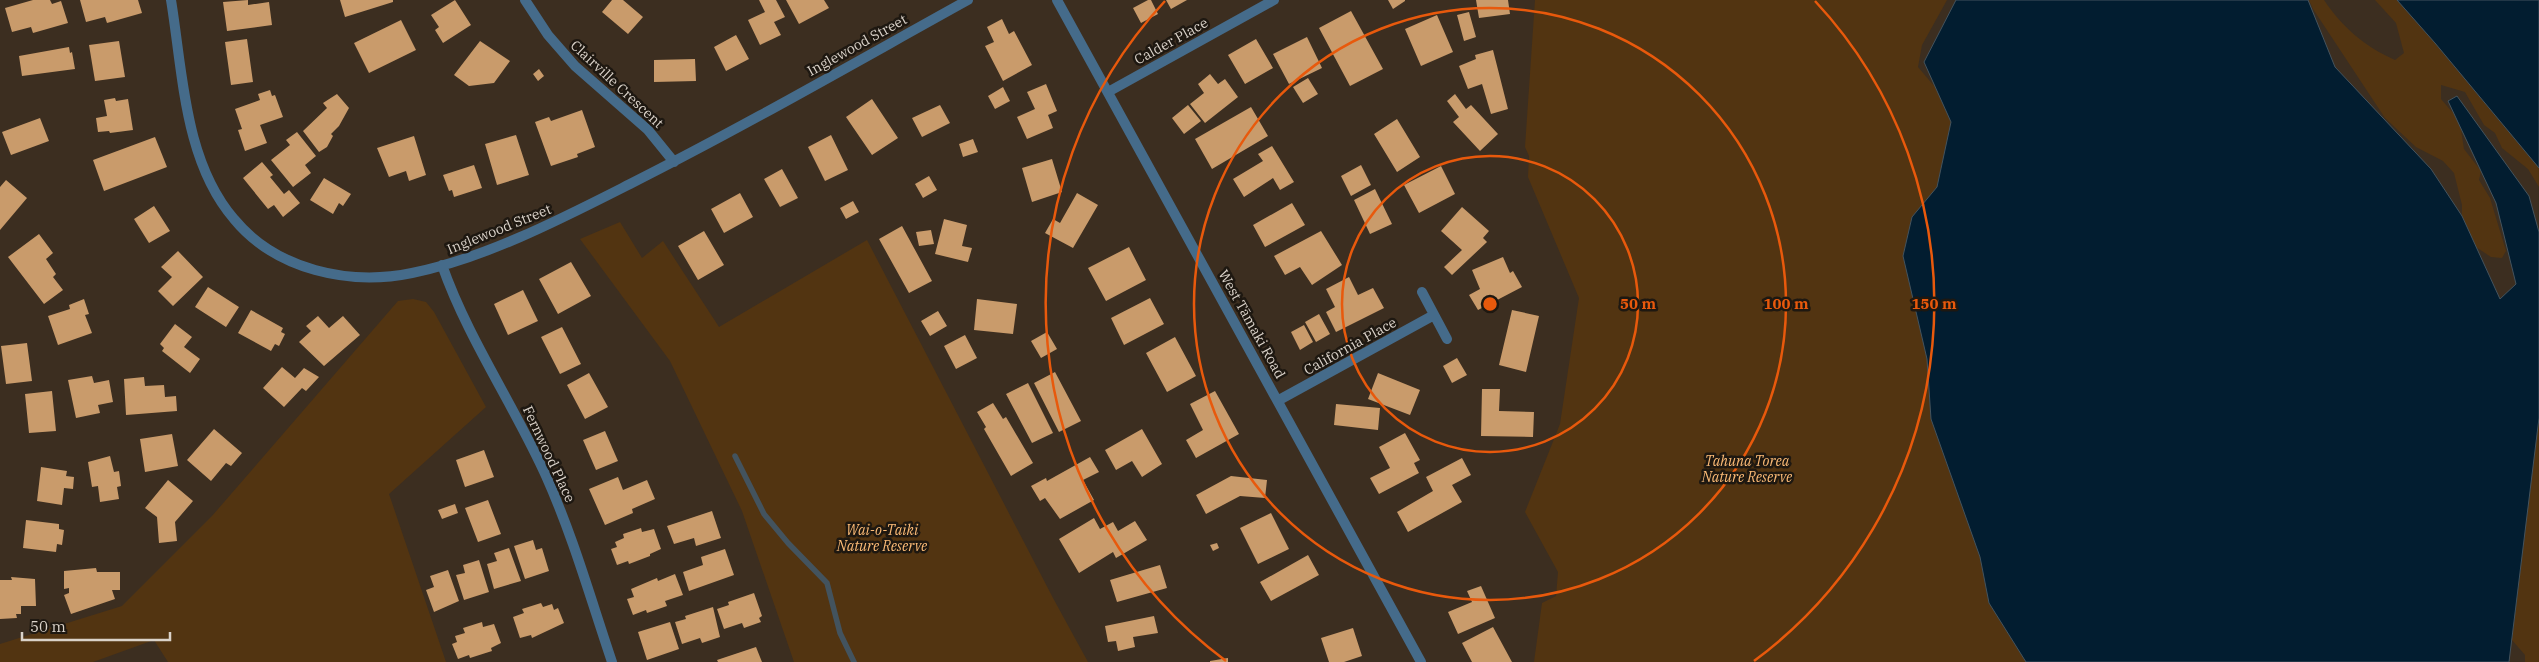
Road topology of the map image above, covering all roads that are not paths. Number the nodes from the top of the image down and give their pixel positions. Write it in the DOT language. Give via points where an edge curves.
graph roads {
  1 [pos="171,0"];
  2 [pos="525,0"];
  3 [pos="968,0"];
  4 [pos="1057,0"];
  5 [pos="1274,0"];
  6 [pos="1108,92"];
  7 [pos="674,162"];
  8 [pos="442,265"];
  9 [pos="1422,292"];
  10 [pos="1434,315"];
  11 [pos="1447,339"];
  12 [pos="1279,400"];
  13 [pos="612,662"];
  14 [pos="1421,662"];
  1 -- 8 [label="street, Inglewood Street" via="193,140 210,184 247,234 287,259 330,275 392,276"];
  2 -- 7 [label="street, Clairville Crescent" via="548,35 575,66 641,124"];
  3 -- 7 [label="street, Inglewood Street"];
  4 -- 6 [label="street, West Tāmaki Road"];
  5 -- 6 [label="street, Calder Place"];
  6 -- 12 [label="street, West Tāmaki Road"];
  7 -- 8 [label="street, Inglewood Street" via="566,217 466,259"];
  8 -- 13 [label="street, Fernwood Place" via="463,317 560,508"];
  9 -- 10 [label="street"];
  10 -- 11 [label="street"];
  10 -- 12 [label="street, California Place"];
  12 -- 14 [label="street, West Tāmaki Road"];
}
